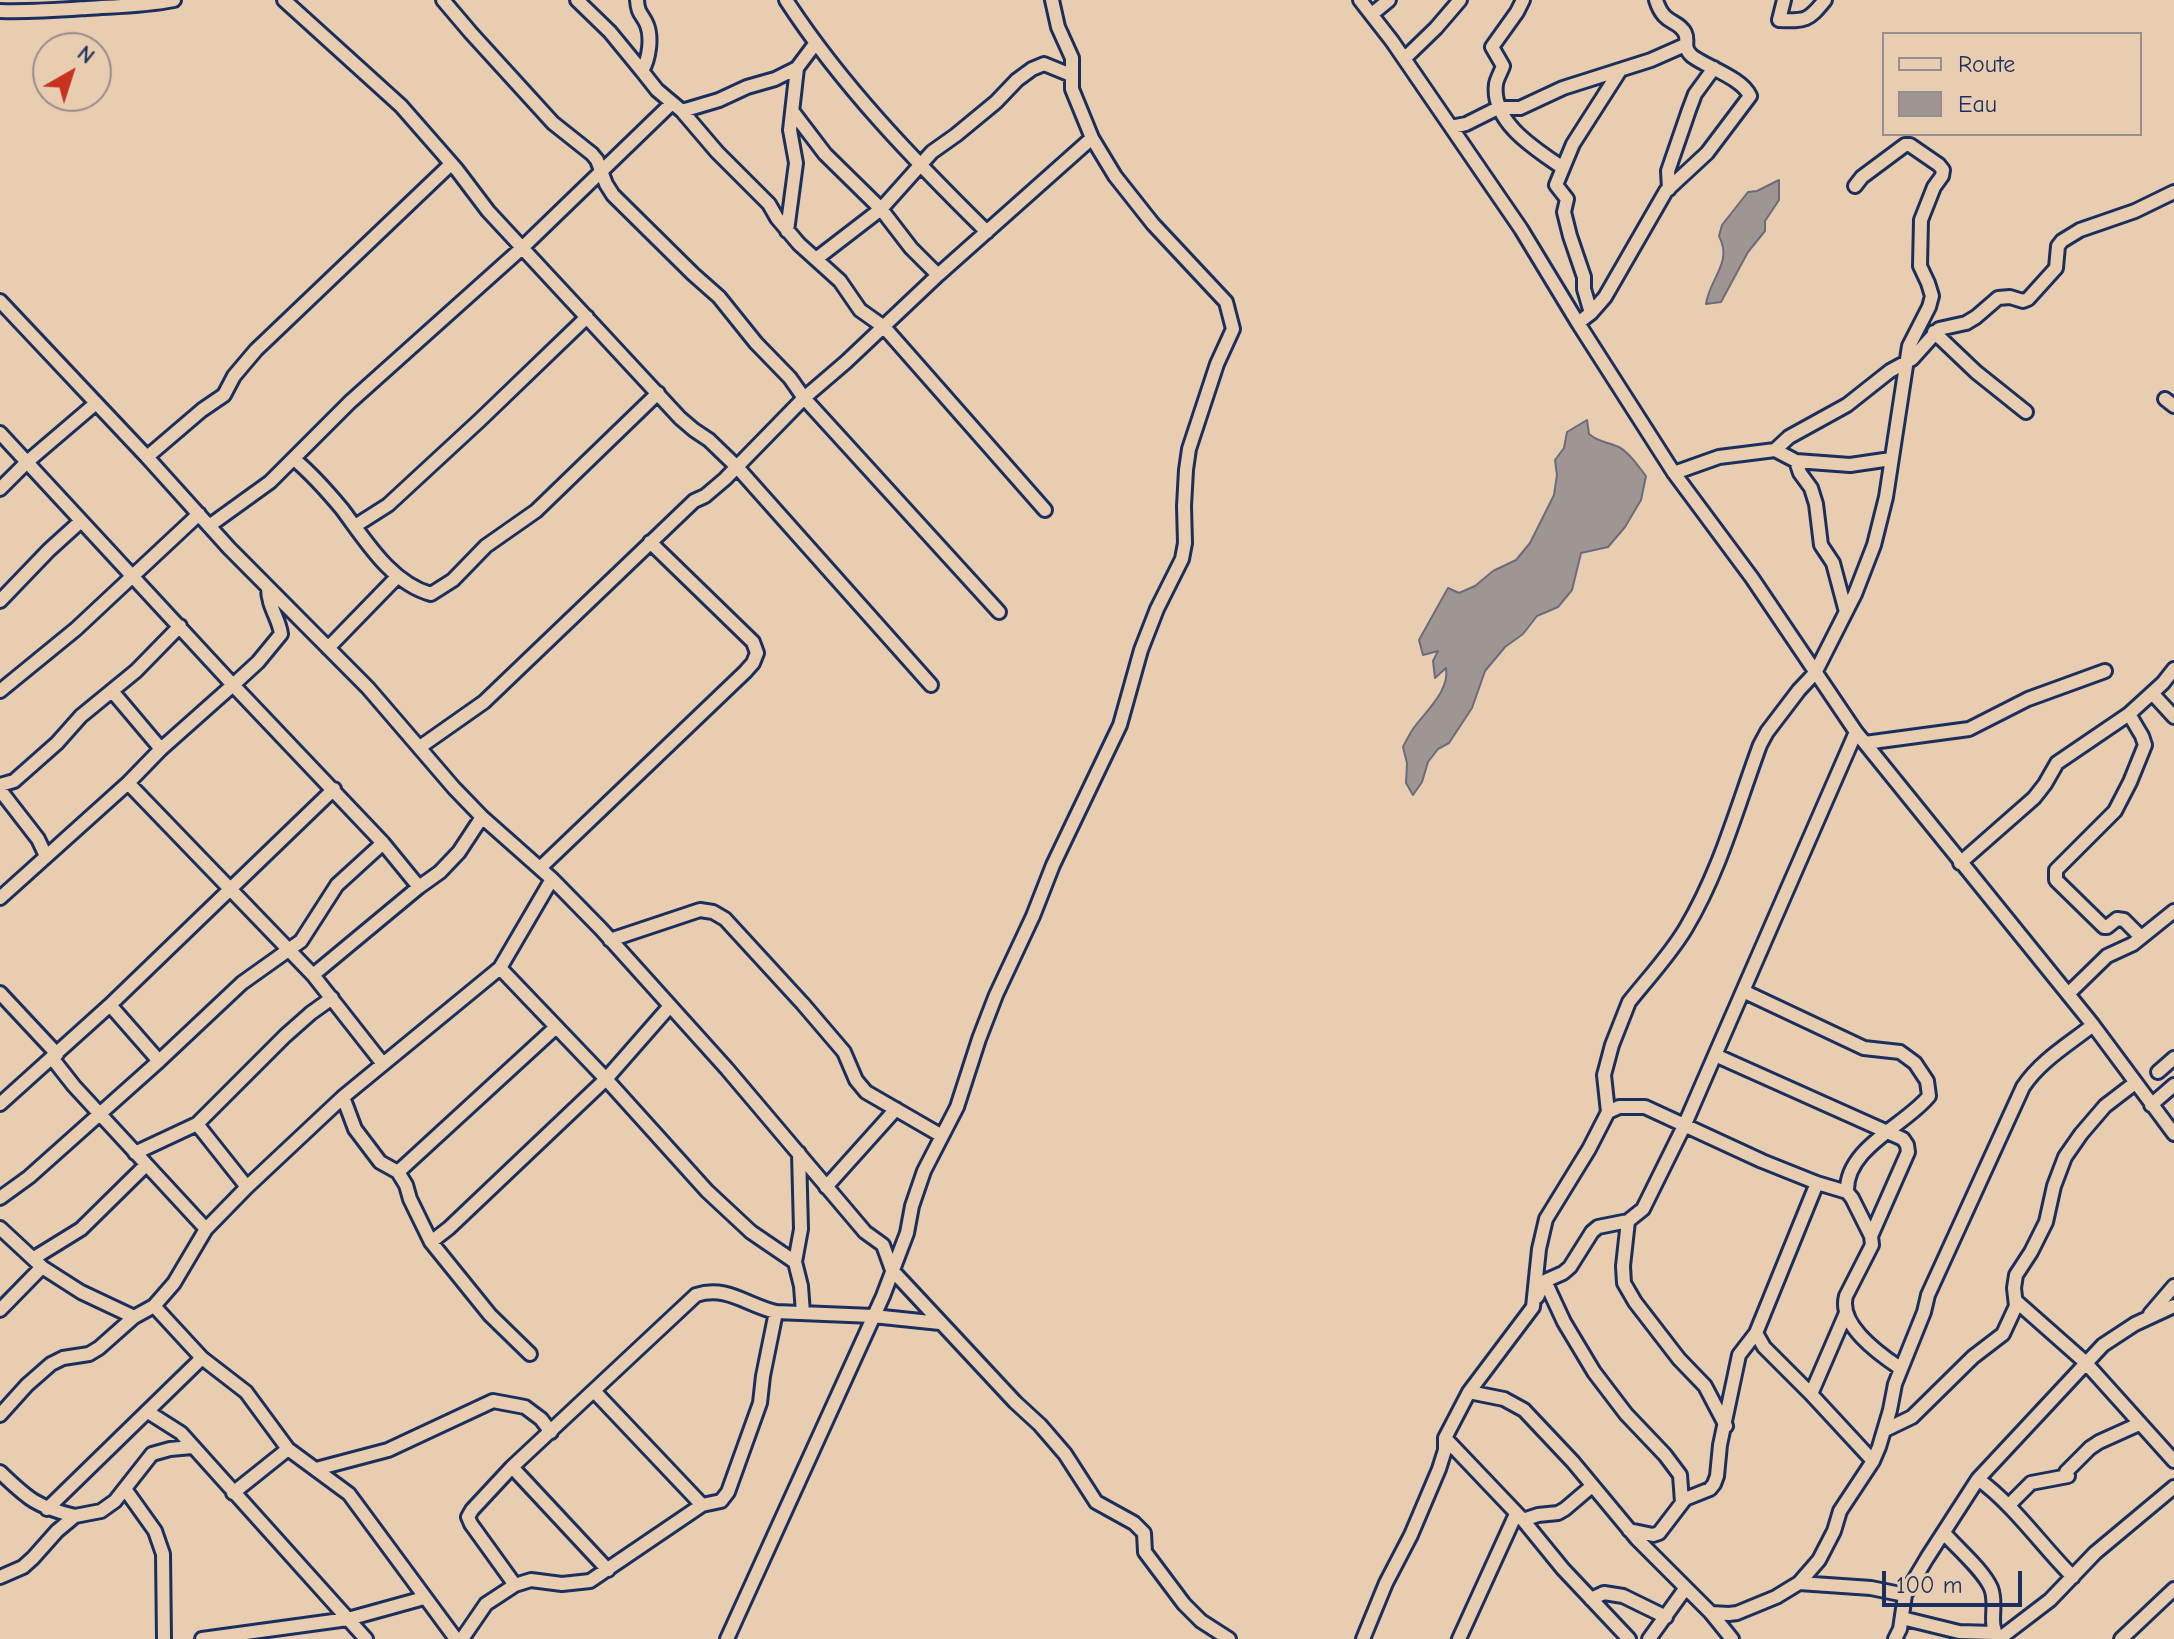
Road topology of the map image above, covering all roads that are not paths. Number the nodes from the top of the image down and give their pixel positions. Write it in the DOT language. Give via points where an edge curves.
graph roads {
  1 [pos="174,0"];
  2 [pos="284,0"];
  3 [pos="443,0"];
  4 [pos="577,0"];
  5 [pos="637,0"];
  6 [pos="786,0"];
  7 [pos="1052,0"];
  8 [pos="1360,0"];
  9 [pos="1389,0"];
  10 [pos="1460,0"];
  11 [pos="1523,0"];
  12 [pos="1656,0"];
  13 [pos="1784,0"];
  14 [pos="1825,0"];
  15 [pos="110,4"];
  16 [pos="0,11"];
  17 [pos="1372,14"];
  18 [pos="815,44"];
  19 [pos="1685,45"];
  20 [pos="1405,58"];
  21 [pos="797,68"];
  22 [pos="1714,68"];
  23 [pos="642,71"];
  24 [pos="1619,72"];
  25 [pos="1071,75"];
  26 [pos="677,107"];
  27 [pos="1498,108"];
  28 [pos="793,112"];
  29 [pos="1451,127"];
  30 [pos="1092,138"];
  31 [pos="451,164"];
  32 [pos="919,166"];
  33 [pos="1563,168"];
  34 [pos="602,170"];
  35 [pos="1855,186"];
  36 [pos="1669,189"];
  37 [pos="2174,192"];
  38 [pos="881,209"];
  39 [pos="787,231"];
  40 [pos="987,232"];
  41 [pos="522,248"];
  42 [pos="816,259"];
  43 [pos="938,275"];
  44 [pos="0,301"];
  45 [pos="1591,313"];
  46 [pos="587,317"];
  47 [pos="1578,323"];
  48 [pos="884,327"];
  49 [pos="1934,332"];
  50 [pos="1907,362"];
  51 [pos="658,393"];
  52 [pos="804,398"];
  53 [pos="95,404"];
  54 [pos="2026,412"];
  55 [pos="0,433"];
  56 [pos="1775,450"];
  57 [pos="147,457"];
  58 [pos="294,459"];
  59 [pos="1891,459"];
  60 [pos="1796,461"];
  61 [pos="27,462"];
  62 [pos="737,467"];
  63 [pos="1674,473"];
  64 [pos="0,489"];
  65 [pos="1045,510"];
  66 [pos="199,514"];
  67 [pos="81,521"];
  68 [pos="209,526"];
  69 [pos="355,526"];
  70 [pos="650,542"];
  71 [pos="132,575"];
  72 [pos="397,577"];
  73 [pos="268,588"];
  74 [pos="0,601"];
  75 [pos="999,612"];
  76 [pos="1846,612"];
  77 [pos="180,626"];
  78 [pos="328,648"];
  79 [pos="2174,669"];
  80 [pos="2105,671"];
  81 [pos="1815,673"];
  82 [pos="233,685"];
  83 [pos="931,685"];
  84 [pos="0,691"];
  85 [pos="112,691"];
  86 [pos="2152,693"];
  87 [pos="2129,714"];
  88 [pos="2174,717"];
  89 [pos="1856,732"];
  90 [pos="1865,743"];
  91 [pos="420,747"];
  92 [pos="161,749"];
  93 [pos="128,783"];
  94 [pos="0,788"];
  95 [pos="334,789"];
  96 [pos="482,817"];
  97 [pos="383,843"];
  98 [pos="46,856"];
  99 [pos="1960,863"];
  100 [pos="540,868"];
  101 [pos="552,879"];
  102 [pos="419,887"];
  103 [pos="230,889"];
  104 [pos="0,898"];
  105 [pos="2174,911"];
  106 [pos="2141,937"];
  107 [pos="610,940"];
  108 [pos="287,949"];
  109 [pos="500,968"];
  110 [pos="313,975"];
  111 [pos="1743,991"];
  112 [pos="0,993"];
  113 [pos="2068,994"];
  114 [pos="332,998"];
  115 [pos="110,1005"];
  116 [pos="670,1006"];
  117 [pos="2093,1025"];
  118 [pos="555,1028"];
  119 [pos="1715,1055"];
  120 [pos="54,1056"];
  121 [pos="2174,1058"];
  122 [pos="159,1061"];
  123 [pos="383,1064"];
  124 [pos="2158,1072"];
  125 [pos="606,1079"];
  126 [pos="2135,1083"];
  127 [pos="2174,1085"];
  128 [pos="343,1097"];
  129 [pos="0,1104"];
  130 [pos="2151,1105"];
  131 [pos="896,1109"];
  132 [pos="1608,1112"];
  133 [pos="99,1113"];
  134 [pos="197,1124"];
  135 [pos="1685,1124"];
  136 [pos="1886,1131"];
  137 [pos="2174,1134"];
  138 [pos="942,1136"];
  139 [pos="135,1153"];
  140 [pos="799,1153"];
  141 [pos="146,1165"];
  142 [pos="398,1172"];
  143 [pos="1817,1183"];
  144 [pos="247,1187"];
  145 [pos="826,1187"];
  146 [pos="1847,1192"];
  147 [pos="0,1198"];
  148 [pos="1628,1221"];
  149 [pos="0,1228"];
  150 [pos="206,1229"];
  151 [pos="1871,1236"];
  152 [pos="431,1242"];
  153 [pos="795,1262"];
  154 [pos="38,1263"];
  155 [pos="892,1270"];
  156 [pos="1545,1281"];
  157 [pos="2174,1286"];
  158 [pos="2016,1301"];
  159 [pos="154,1306"];
  160 [pos="2174,1306"];
  161 [pos="1533,1307"];
  162 [pos="0,1310"];
  163 [pos="776,1312"];
  164 [pos="803,1313"];
  165 [pos="1846,1313"];
  166 [pos="873,1316"];
  167 [pos="134,1317"];
  168 [pos="2146,1319"];
  169 [pos="940,1323"];
  170 [pos="1756,1333"];
  171 [pos="530,1354"];
  172 [pos="202,1358"];
  173 [pos="2085,1362"];
  174 [pos="1900,1368"];
  175 [pos="595,1392"];
  176 [pos="1469,1392"];
  177 [pos="1811,1394"];
  178 [pos="148,1412"];
  179 [pos="0,1415"];
  180 [pos="2139,1424"];
  181 [pos="1726,1426"];
  182 [pos="1885,1430"];
  183 [pos="551,1432"];
  184 [pos="1445,1438"];
  185 [pos="192,1447"];
  186 [pos="288,1449"];
  187 [pos="1873,1461"];
  188 [pos="2174,1461"];
  189 [pos="512,1467"];
  190 [pos="316,1469"];
  191 [pos="0,1472"];
  192 [pos="1978,1479"];
  193 [pos="1592,1486"];
  194 [pos="2174,1487"];
  195 [pos="125,1489"];
  196 [pos="233,1493"];
  197 [pos="1682,1502"];
  198 [pos="702,1505"];
  199 [pos="2009,1505"];
  200 [pos="47,1509"];
  201 [pos="75,1516"];
  202 [pos="1519,1517"];
  203 [pos="1629,1530"];
  204 [pos="1944,1533"];
  205 [pos="608,1570"];
  206 [pos="0,1577"];
  207 [pos="2073,1577"];
  208 [pos="1799,1583"];
  209 [pos="515,1585"];
  210 [pos="1685,1589"];
  211 [pos="2174,1589"];
  212 [pos="1905,1595"];
  213 [pos="424,1598"];
  214 [pos="1591,1599"];
  215 [pos="1711,1613"];
  216 [pos="1666,1617"];
  217 [pos="1902,1618"];
  218 [pos="348,1619"];
  219 [pos="1997,1637"];
  220 [pos="164,1639"];
  221 [pos="202,1639"];
  222 [pos="366,1639"];
  223 [pos="456,1639"];
  224 [pos="462,1639"];
  225 [pos="727,1639"];
  226 [pos="1229,1639"];
  227 [pos="1363,1639"];
  228 [pos="1459,1639"];
  229 [pos="1629,1639"];
  230 [pos="1649,1639"];
  231 [pos="1732,1639"];
  232 [pos="1895,1639"];
  233 [pos="2121,1639"];
  1 -- 15 [label="street"];
  2 -- 31 [label="street" via="401,106"];
  3 -- 34 [label="street"];
  4 -- 23 [label="street"];
  5 -- 23 [label="street" via="648,34"];
  6 -- 18 [label="street"];
  7 -- 25 [label="street" via="1072,58"];
  8 -- 17 [label="street"];
  9 -- 17 [label="street"];
  10 -- 20 [label="street"];
  11 -- 27 [label="street" via="1492,47 1503,66 1497,80"];
  12 -- 19 [label="street" via="1661,15 1683,30"];
  13 -- 14 [label="street" via="1779,20 1801,21"];
  15 -- 16 [label="street" via="32,13"];
  17 -- 20 [label="street"];
  18 -- 21 [label="street"];
  18 -- 32 [label="street"];
  19 -- 22 [label="street" via="1691,55"];
  19 -- 24 [label="street"];
  20 -- 29 [label="street"];
  21 -- 26 [label="street" via="719,100"];
  21 -- 28 [label="street"];
  22 -- 36 [label="street" via="1689,110 1668,171"];
  22 -- 36 [label="street" via="1750,96 1707,153"];
  23 -- 26 [label="street"];
  24 -- 27 [label="street" via="1563,88 1520,108"];
  24 -- 33 [label="street"];
  25 -- 30 [label="street"];
  25 -- 32 [label="street" via="1044,64 1032,69"];
  26 -- 34 [label="street"];
  26 -- 39 [label="street" via="769,204"];
  27 -- 29 [label="street"];
  27 -- 33 [label="street" via="1519,136"];
  28 -- 38 [label="street" via="825,154"];
  28 -- 39 [label="street" via="790,130 796,163"];
  29 -- 47 [label="street"];
  30 -- 40 [label="street"];
  30 -- 138 [label="street" via="1153,224 1226,302 1233,329 1189,449 1182,559 1141,650 1120,725 1007,971"];
  31 -- 41 [label="street"];
  31 -- 57 [label="street" via="256,350 224,395"];
  32 -- 38 [label="street"];
  32 -- 40 [label="street"];
  33 -- 45 [label="street" via="1556,185 1567,199 1564,212"];
  34 -- 41 [label="street"];
  34 -- 52 [label="street" via="613,195 719,297"];
  35 -- 50 [label="street" via="1905,145 1943,170 1921,220 1920,266 1932,296 1911,339"];
  36 -- 45 [label="street"];
  37 -- 49 [label="street" via="2062,241 2056,268 2025,301 1998,298 1966,323"];
  38 -- 42 [label="street"];
  38 -- 43 [label="street"];
  39 -- 42 [label="street"];
  40 -- 43 [label="street"];
  41 -- 46 [label="street"];
  41 -- 58 [label="street"];
  42 -- 48 [label="street" via="860,310"];
  43 -- 48 [label="street"];
  44 -- 53 [label="street"];
  45 -- 47 [label="street"];
  46 -- 51 [label="street"];
  46 -- 69 [label="street" via="388,505"];
  47 -- 63 [label="street"];
  48 -- 52 [label="street"];
  48 -- 65 [label="street"];
  49 -- 50 [label="street"];
  49 -- 54 [label="street"];
  50 -- 56 [label="street"];
  50 -- 59 [label="street"];
  51 -- 62 [label="street"];
  51 -- 72 [label="street" via="536,511 486,546 453,580 431,594"];
  52 -- 62 [label="street"];
  52 -- 75 [label="street"];
  53 -- 57 [label="street"];
  53 -- 61 [label="street"];
  55 -- 61 [label="street"];
  56 -- 60 [label="street"];
  56 -- 63 [label="street" via="1719,457"];
  57 -- 66 [label="street"];
  58 -- 68 [label="street"];
  58 -- 69 [label="street"];
  59 -- 60 [label="street" via="1850,465"];
  59 -- 76 [label="street" via="1874,545"];
  60 -- 76 [label="street" via="1814,496 1821,545 1833,563"];
  61 -- 64 [label="street"];
  61 -- 67 [label="street"];
  62 -- 70 [label="street"];
  62 -- 83 [label="street"];
  63 -- 81 [label="street"];
  66 -- 68 [label="street"];
  66 -- 71 [label="street"];
  67 -- 71 [label="street"];
  67 -- 74 [label="street"];
  68 -- 73 [label="street"];
  69 -- 72 [label="street"];
  70 -- 91 [label="street" via="484,702"];
  70 -- 100 [label="street" via="753,642 757,653 745,672"];
  71 -- 77 [label="street"];
  71 -- 84 [label="street"];
  72 -- 78 [label="street"];
  73 -- 78 [label="street"];
  73 -- 82 [label="street" via="282,631"];
  76 -- 81 [label="street"];
  77 -- 82 [label="street"];
  77 -- 85 [label="street"];
  78 -- 91 [label="street"];
  79 -- 86 [label="street"];
  80 -- 90 [label="street" via="2028,699 1969,729"];
  81 -- 89 [label="street"];
  81 -- 132 [label="street" via="1760,745 1728,839 1685,930 1623,1013 1604,1075"];
  82 -- 92 [label="street"];
  82 -- 95 [label="street"];
  85 -- 92 [label="street"];
  85 -- 94 [label="street"];
  86 -- 87 [label="street"];
  86 -- 88 [label="street"];
  87 -- 99 [label="street" via="2057,763 2034,798"];
  87 -- 106 [label="street" via="2145,745 2130,782 2115,811 2055,875 2104,927 2121,919"];
  89 -- 90 [label="street"];
  89 -- 111 [label="street"];
  90 -- 99 [label="street"];
  91 -- 96 [label="street"];
  92 -- 93 [label="street"];
  93 -- 98 [label="street"];
  93 -- 103 [label="street"];
  94 -- 98 [label="street"];
  95 -- 97 [label="street"];
  95 -- 103 [label="street"];
  96 -- 100 [label="street"];
  96 -- 102 [label="street" via="459,852"];
  97 -- 102 [label="street"];
  97 -- 108 [label="street" via="337,885 310,930"];
  98 -- 104 [label="street"];
  99 -- 113 [label="street"];
  100 -- 101 [label="street"];
  101 -- 107 [label="street"];
  101 -- 109 [label="street"];
  102 -- 110 [label="street"];
  103 -- 108 [label="street"];
  103 -- 115 [label="street"];
  105 -- 106 [label="street"];
  106 -- 113 [label="street" via="2107,956"];
  107 -- 116 [label="street"];
  107 -- 131 [label="street" via="700,910 725,919 844,1052 866,1092"];
  108 -- 110 [label="street"];
  108 -- 122 [label="street" via="242,983"];
  109 -- 118 [label="street"];
  109 -- 123 [label="street"];
  110 -- 114 [label="street"];
  111 -- 119 [label="street"];
  111 -- 136 [label="street" via="1864,1048 1900,1052 1915,1063 1927,1081 1929,1096"];
  112 -- 120 [label="street"];
  113 -- 117 [label="street"];
  114 -- 123 [label="street"];
  114 -- 134 [label="street" via="285,1036"];
  115 -- 120 [label="street"];
  115 -- 122 [label="street"];
  116 -- 125 [label="street"];
  116 -- 140 [label="street"];
  117 -- 126 [label="street"];
  117 -- 174 [label="street" via="2023,1087 1949,1246"];
  118 -- 125 [label="street"];
  118 -- 142 [label="street"];
  119 -- 135 [label="street"];
  119 -- 136 [label="street"];
  120 -- 129 [label="street"];
  120 -- 133 [label="street"];
  121 -- 124 [label="street"];
  122 -- 133 [label="street"];
  123 -- 128 [label="street"];
  125 -- 152 [label="street"];
  125 -- 153 [label="street" via="707,1191 751,1232"];
  126 -- 130 [label="street"];
  126 -- 158 [label="street" via="2105,1106 2065,1157 2046,1222 2016,1275"];
  127 -- 130 [label="street"];
  128 -- 142 [label="street" via="355,1129 380,1162"];
  128 -- 144 [label="street"];
  130 -- 137 [label="street"];
  131 -- 138 [label="street"];
  131 -- 145 [label="street"];
  132 -- 135 [label="street" via="1645,1107"];
  132 -- 161 [label="street" via="1546,1219"];
  133 -- 139 [label="street"];
  133 -- 147 [label="street"];
  134 -- 139 [label="street"];
  134 -- 144 [label="street"];
  135 -- 143 [label="street"];
  135 -- 148 [label="street" via="1643,1209"];
  136 -- 146 [label="street" via="1853,1167"];
  136 -- 151 [label="street" via="1903,1139 1908,1152"];
  138 -- 155 [label="street" via="924,1171"];
  139 -- 141 [label="street"];
  140 -- 145 [label="street"];
  140 -- 153 [label="street" via="801,1229"];
  141 -- 150 [label="street"];
  141 -- 154 [label="street"];
  142 -- 152 [label="street"];
  143 -- 146 [label="street"];
  143 -- 170 [label="street"];
  144 -- 150 [label="street"];
  145 -- 155 [label="street" via="883,1245"];
  146 -- 151 [label="street"];
  148 -- 156 [label="street" via="1598,1227 1570,1267"];
  148 -- 181 [label="street" via="1624,1283 1705,1386"];
  149 -- 154 [label="street"];
  150 -- 159 [label="street"];
  151 -- 165 [label="street" via="1872,1245 1846,1296"];
  152 -- 171 [label="street" via="490,1315"];
  153 -- 164 [label="street"];
  154 -- 162 [label="street"];
  154 -- 167 [label="street" via="81,1292"];
  155 -- 166 [label="street"];
  155 -- 169 [label="street"];
  156 -- 161 [label="street"];
  156 -- 197 [label="street" via="1594,1372 1680,1475"];
  157 -- 168 [label="street"];
  158 -- 173 [label="street"];
  158 -- 182 [label="street" via="1997,1341 1973,1357 1912,1417"];
  159 -- 167 [label="street"];
  159 -- 172 [label="street"];
  160 -- 168 [label="street"];
  161 -- 176 [label="street"];
  163 -- 164 [label="street"];
  163 -- 175 [label="street" via="712,1290 696,1295"];
  163 -- 198 [label="street" via="760,1403 728,1492 721,1501"];
  164 -- 166 [label="street"];
  165 -- 174 [label="street" via="1874,1350"];
  165 -- 177 [label="street"];
  166 -- 169 [label="street"];
  166 -- 225 [label="street"];
  167 -- 179 [label="street" via="89,1354 51,1364"];
  168 -- 173 [label="street" via="2118,1333"];
  169 -- 226 [label="street" via="1065,1454 1096,1502 1144,1533 1145,1552 1184,1604"];
  170 -- 177 [label="street"];
  170 -- 181 [label="street" via="1739,1355"];
  172 -- 178 [label="street"];
  172 -- 186 [label="street" via="246,1392"];
  173 -- 180 [label="street"];
  173 -- 192 [label="street"];
  174 -- 182 [label="street"];
  175 -- 183 [label="street"];
  175 -- 198 [label="street"];
  176 -- 184 [label="street"];
  176 -- 193 [label="street" via="1504,1399 1524,1410"];
  177 -- 187 [label="street"];
  178 -- 185 [label="street" via="181,1433"];
  178 -- 200 [label="street"];
  180 -- 188 [label="street"];
  180 -- 199 [label="street" via="2099,1442 2067,1474 2031,1483"];
  181 -- 197 [label="street" via="1714,1484"];
  182 -- 187 [label="street"];
  183 -- 189 [label="street"];
  183 -- 190 [label="street" via="525,1407 493,1401 388,1450"];
  184 -- 202 [label="street"];
  184 -- 227 [label="street" via="1439,1469"];
  185 -- 195 [label="street" via="152,1454"];
  185 -- 196 [label="street"];
  186 -- 190 [label="street"];
  186 -- 196 [label="street"];
  187 -- 208 [label="street" via="1840,1511 1819,1560"];
  189 -- 205 [label="street"];
  189 -- 209 [label="street" via="468,1517"];
  190 -- 213 [label="street" via="349,1494"];
  191 -- 200 [label="street"];
  192 -- 199 [label="street"];
  192 -- 204 [label="street"];
  193 -- 202 [label="street" via="1558,1513"];
  193 -- 203 [label="street"];
  194 -- 207 [label="street"];
  195 -- 201 [label="street" via="101,1511"];
  195 -- 220 [label="street" via="155,1531 163,1554"];
  196 -- 218 [label="street"];
  197 -- 203 [label="street" via="1659,1533"];
  198 -- 205 [label="street"];
  199 -- 207 [label="street"];
  200 -- 201 [label="street"];
  201 -- 206 [label="street" via="23,1567"];
  202 -- 214 [label="street"];
  202 -- 228 [label="street"];
  203 -- 210 [label="street"];
  204 -- 212 [label="street"];
  204 -- 219 [label="street" via="1990,1586"];
  205 -- 209 [label="street" via="590,1581 531,1580"];
  207 -- 219 [label="street" via="2042,1607"];
  208 -- 212 [label="street"];
  208 -- 215 [label="street" via="1737,1613"];
  209 -- 224 [label="street" via="486,1604"];
  210 -- 215 [label="street"];
  210 -- 216 [label="street"];
  211 -- 233 [label="street"];
  212 -- 217 [label="street"];
  213 -- 218 [label="street"];
  213 -- 223 [label="street"];
  214 -- 216 [label="street" via="1604,1593 1623,1596"];
  214 -- 229 [label="street"];
  215 -- 231 [label="street"];
  216 -- 230 [label="street"];
  217 -- 219 [label="street"];
  217 -- 232 [label="street"];
  218 -- 221 [label="street"];
  218 -- 222 [label="street"];
}
